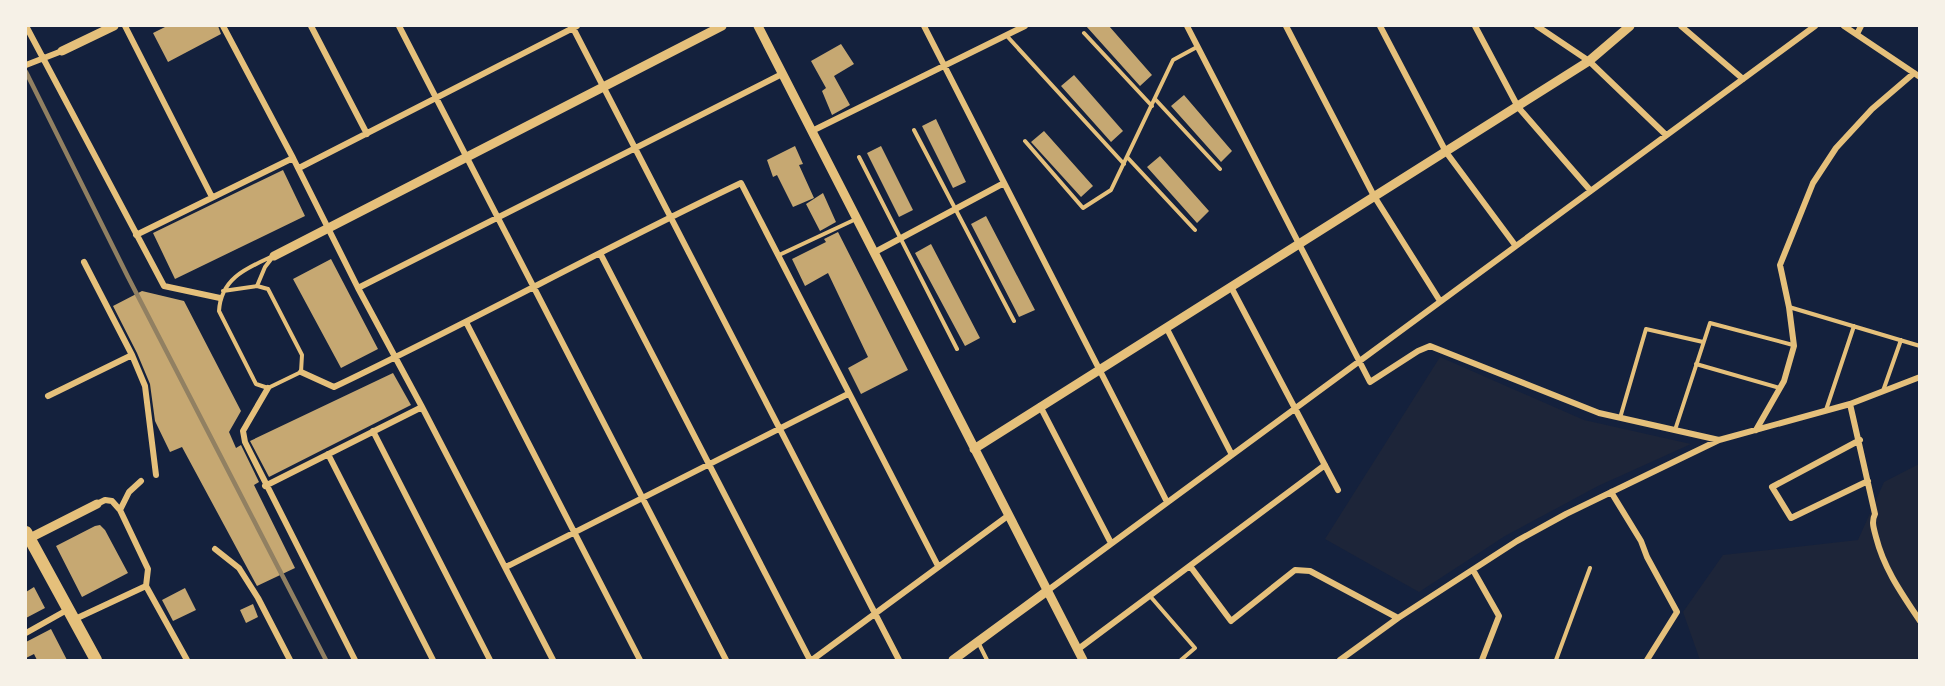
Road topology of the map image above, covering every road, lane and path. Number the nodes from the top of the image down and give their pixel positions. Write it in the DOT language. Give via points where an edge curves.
graph roads {
  1 [pos="26,26"];
  2 [pos="114,26"];
  3 [pos="125,26"];
  4 [pos="223,26"];
  5 [pos="311,26"];
  6 [pos="399,26"];
  7 [pos="574,26"];
  8 [pos="722,26"];
  9 [pos="758,26"];
  10 [pos="924,26"];
  11 [pos="1025,26"];
  12 [pos="1187,26"];
  13 [pos="1286,26"];
  14 [pos="1380,26"];
  15 [pos="1475,26"];
  16 [pos="1537,26"];
  17 [pos="1630,26"];
  18 [pos="1681,26"];
  19 [pos="1815,26"];
  20 [pos="1844,26"];
  21 [pos="1861,26"];
  22 [pos="1084,33"];
  23 [pos="1857,34"];
  24 [pos="1006,35"];
  25 [pos="1198,47"];
  26 [pos="62,51"];
  27 [pos="43,59"];
  28 [pos="1589,61"];
  29 [pos="26,64"];
  30 [pos="944,66"];
  31 [pos="782,74"];
  32 [pos="1917,75"];
  33 [pos="1743,79"];
  34 [pos="605,86"];
  35 [pos="437,98"];
  36 [pos="1155,99"];
  37 [pos="1152,106"];
  38 [pos="1518,106"];
  39 [pos="914,130"];
  40 [pos="812,131"];
  41 [pos="366,134"];
  42 [pos="1666,135"];
  43 [pos="1025,141"];
  44 [pos="635,148"];
  45 [pos="1446,152"];
  46 [pos="466,156"];
  47 [pos="859,157"];
  48 [pos="1127,157"];
  49 [pos="293,158"];
  50 [pos="1124,164"];
  51 [pos="299,168"];
  52 [pos="1220,169"];
  53 [pos="1004,183"];
  54 [pos="1590,190"];
  55 [pos="212,196"];
  56 [pos="1374,196"];
  57 [pos="956,209"];
  58 [pos="670,217"];
  59 [pos="498,218"];
  60 [pos="858,218"];
  61 [pos="328,229"];
  62 [pos="1195,230"];
  63 [pos="136,235"];
  64 [pos="900,238"];
  65 [pos="1299,244"];
  66 [pos="1515,245"];
  67 [pos="875,252"];
  68 [pos="600,253"];
  69 [pos="778,255"];
  70 [pos="274,256"];
  71 [pos="84,262"];
  72 [pos="258,286"];
  73 [pos="533,287"];
  74 [pos="1231,287"];
  75 [pos="357,288"];
  76 [pos="221,295"];
  77 [pos="1440,301"];
  78 [pos="1789,307"];
  79 [pos="1014,321"];
  80 [pos="466,322"];
  81 [pos="1854,326"];
  82 [pos="1166,327"];
  83 [pos="1901,340"];
  84 [pos="1703,342"];
  85 [pos="1794,346"];
  86 [pos="1920,346"];
  87 [pos="957,349"];
  88 [pos="132,355"];
  89 [pos="396,358"];
  90 [pos="1359,361"];
  91 [pos="1696,364"];
  92 [pos="1100,369"];
  93 [pos="302,372"];
  94 [pos="1920,378"];
  95 [pos="268,388"];
  96 [pos="1780,388"];
  97 [pos="1883,392"];
  98 [pos="848,394"];
  99 [pos="48,396"];
  100 [pos="1850,404"];
  101 [pos="1040,406"];
  102 [pos="422,407"];
  103 [pos="1295,407"];
  104 [pos="1826,410"];
  105 [pos="1620,418"];
  106 [pos="779,429"];
  107 [pos="1756,430"];
  108 [pos="373,431"];
  109 [pos="1675,431"];
  110 [pos="1719,440"];
  111 [pos="1860,440"];
  112 [pos="974,449"];
  113 [pos="328,454"];
  114 [pos="1232,454"];
  115 [pos="709,464"];
  116 [pos="1325,465"];
  117 [pos="156,475"];
  118 [pos="141,481"];
  119 [pos="1868,481"];
  120 [pos="265,486"];
  121 [pos="1338,490"];
  122 [pos="1611,492"];
  123 [pos="642,498"];
  124 [pos="1167,502"];
  125 [pos="97,504"];
  126 [pos="120,510"];
  127 [pos="1009,515"];
  128 [pos="574,532"];
  129 [pos="27,537"];
  130 [pos="1111,543"];
  131 [pos="215,549"];
  132 [pos="938,566"];
  133 [pos="1190,566"];
  134 [pos="506,567"];
  135 [pos="1590,568"];
  136 [pos="1473,570"];
  137 [pos="146,586"];
  138 [pos="1047,591"];
  139 [pos="1149,596"];
  140 [pos="875,613"];
  141 [pos="70,615"];
  142 [pos="1398,618"];
  143 [pos="1920,621"];
  144 [pos="26,633"];
  145 [pos="978,642"];
  146 [pos="1077,650"];
  147 [pos="96,660"];
  148 [pos="187,660"];
  149 [pos="290,660"];
  150 [pos="355,660"];
  151 [pos="432,660"];
  152 [pos="490,660"];
  153 [pos="554,660"];
  154 [pos="640,660"];
  155 [pos="726,660"];
  156 [pos="811,660"];
  157 [pos="899,660"];
  158 [pos="952,660"];
  159 [pos="987,660"];
  160 [pos="1083,660"];
  161 [pos="1181,660"];
  162 [pos="1340,660"];
  163 [pos="1482,660"];
  164 [pos="1556,660"];
  165 [pos="1647,660"];
  1 -- 27 [label="street"];
  2 -- 26 [label="street"];
  3 -- 55 [label="street"];
  4 -- 49 [label="street"];
  5 -- 41 [label="street"];
  6 -- 35 [label="street"];
  7 -- 34 [label="street"];
  7 -- 35 [label="street"];
  8 -- 34 [label="street"];
  9 -- 31 [label="street"];
  10 -- 30 [label="street"];
  11 -- 24 [label="street"];
  12 -- 25 [label="street"];
  13 -- 56 [label="street"];
  14 -- 45 [label="street"];
  15 -- 38 [label="street"];
  16 -- 28 [label="street"];
  17 -- 28 [label="street"];
  18 -- 33 [label="street"];
  19 -- 33 [label="street"];
  20 -- 23 [label="street"];
  21 -- 23 [label="street"];
  22 -- 37 [label="lane"];
  23 -- 32 [label="street"];
  24 -- 30 [label="street"];
  24 -- 50 [label="lane"];
  25 -- 36 [label="lane" via="1173,60"];
  25 -- 65 [label="street"];
  26 -- 27 [label="street"];
  27 -- 29 [label="street"];
  27 -- 63 [label="street"];
  28 -- 38 [label="street"];
  28 -- 42 [label="street"];
  30 -- 40 [label="street"];
  30 -- 53 [label="street"];
  31 -- 40 [label="street"];
  31 -- 44 [label="street"];
  32 -- 78 [label="street" via="1872,109 1836,148 1813,183 1780,265"];
  33 -- 42 [label="street"];
  34 -- 44 [label="street"];
  34 -- 46 [label="street"];
  35 -- 41 [label="street"];
  35 -- 46 [label="street"];
  36 -- 37 [label="lane"];
  36 -- 52 [label="lane"];
  37 -- 48 [label="lane"];
  38 -- 45 [label="street"];
  38 -- 54 [label="street"];
  39 -- 57 [label="lane"];
  40 -- 60 [label="street"];
  41 -- 51 [label="street"];
  42 -- 54 [label="street"];
  43 -- 50 [label="lane" via="1083,208 1111,190"];
  44 -- 58 [label="street"];
  44 -- 59 [label="street"];
  45 -- 56 [label="street"];
  45 -- 66 [label="street"];
  46 -- 59 [label="street"];
  46 -- 61 [label="street"];
  47 -- 64 [label="lane"];
  48 -- 50 [label="lane"];
  48 -- 62 [label="lane"];
  49 -- 51 [label="street"];
  49 -- 55 [label="street"];
  51 -- 61 [label="street"];
  53 -- 57 [label="street"];
  53 -- 92 [label="street"];
  54 -- 66 [label="street"];
  55 -- 63 [label="street"];
  56 -- 65 [label="street"];
  56 -- 77 [label="street"];
  57 -- 64 [label="street"];
  57 -- 79 [label="lane"];
  58 -- 68 [label="street"];
  58 -- 69 [label="street" via="741,183"];
  58 -- 106 [label="street"];
  59 -- 73 [label="street"];
  59 -- 75 [label="street"];
  60 -- 67 [label="street"];
  60 -- 69 [label="lane"];
  61 -- 70 [label="street"];
  61 -- 75 [label="street"];
  63 -- 76 [label="street" via="164,286"];
  64 -- 67 [label="street"];
  64 -- 87 [label="lane"];
  65 -- 74 [label="street"];
  65 -- 90 [label="street"];
  66 -- 77 [label="street"];
  67 -- 112 [label="street"];
  68 -- 73 [label="street"];
  68 -- 115 [label="street"];
  69 -- 98 [label="street"];
  70 -- 72 [label="lane"];
  70 -- 76 [label="lane" via="245,269"];
  71 -- 88 [label="street"];
  72 -- 76 [label="lane"];
  72 -- 93 [label="lane" via="268,289 303,355"];
  73 -- 80 [label="street"];
  73 -- 123 [label="street"];
  74 -- 82 [label="street"];
  74 -- 103 [label="street"];
  75 -- 89 [label="street"];
  76 -- 95 [label="lane" via="219,311 256,384"];
  77 -- 90 [label="street"];
  78 -- 81 [label="lane"];
  78 -- 85 [label="street"];
  80 -- 89 [label="street"];
  80 -- 128 [label="street"];
  81 -- 83 [label="lane"];
  81 -- 104 [label="lane"];
  82 -- 92 [label="street"];
  82 -- 114 [label="street"];
  83 -- 86 [label="lane"];
  83 -- 97 [label="lane"];
  84 -- 85 [label="lane" via="1710,322"];
  84 -- 91 [label="lane"];
  84 -- 105 [label="lane" via="1646,329"];
  85 -- 96 [label="street"];
  88 -- 99 [label="street"];
  88 -- 117 [label="street" via="145,386"];
  89 -- 93 [label="street" via="334,387"];
  89 -- 102 [label="street"];
  90 -- 103 [label="street"];
  90 -- 105 [label="street" via="1370,382 1430,346"];
  91 -- 96 [label="lane"];
  91 -- 109 [label="lane"];
  92 -- 101 [label="street"];
  92 -- 124 [label="street"];
  93 -- 95 [label="lane"];
  94 -- 97 [label="street"];
  95 -- 120 [label="street" via="243,431"];
  96 -- 107 [label="street"];
  97 -- 100 [label="street"];
  98 -- 106 [label="street"];
  98 -- 132 [label="street"];
  100 -- 104 [label="street"];
  100 -- 111 [label="street"];
  101 -- 112 [label="street"];
  101 -- 130 [label="street"];
  102 -- 108 [label="street"];
  102 -- 134 [label="street"];
  103 -- 114 [label="street"];
  103 -- 116 [label="street"];
  104 -- 107 [label="street"];
  105 -- 109 [label="street"];
  106 -- 115 [label="street"];
  106 -- 140 [label="street"];
  107 -- 110 [label="street"];
  108 -- 113 [label="street"];
  108 -- 152 [label="street"];
  109 -- 110 [label="street"];
  110 -- 122 [label="street"];
  111 -- 119 [label="street"];
  111 -- 119 [label="street" via="1772,487 1791,518"];
  112 -- 127 [label="street"];
  113 -- 120 [label="street"];
  113 -- 151 [label="street"];
  114 -- 124 [label="street"];
  115 -- 123 [label="street"];
  115 -- 156 [label="street"];
  116 -- 121 [label="street"];
  116 -- 133 [label="street"];
  118 -- 126 [label="street" via="129,492"];
  119 -- 143 [label="street" via="1875,514 1872,520 1887,572"];
  120 -- 150 [label="street"];
  122 -- 136 [label="street" via="1527,536"];
  122 -- 165 [label="street" via="1677,612"];
  123 -- 128 [label="street"];
  123 -- 155 [label="street"];
  124 -- 130 [label="street"];
  125 -- 126 [label="street" via="112,501"];
  125 -- 129 [label="street"];
  126 -- 137 [label="street" via="148,569"];
  127 -- 132 [label="street"];
  127 -- 138 [label="street"];
  128 -- 134 [label="street"];
  128 -- 154 [label="street"];
  129 -- 141 [label="highway"];
  130 -- 138 [label="street"];
  131 -- 149 [label="street" via="239,568"];
  132 -- 140 [label="street"];
  133 -- 139 [label="street"];
  133 -- 142 [label="street" via="1231,621 1295,570 1310,572"];
  134 -- 153 [label="street"];
  135 -- 164 [label="lane"];
  136 -- 142 [label="street"];
  136 -- 163 [label="street" via="1499,616"];
  137 -- 141 [label="street"];
  137 -- 148 [label="street"];
  138 -- 145 [label="street"];
  138 -- 146 [label="street"];
  139 -- 146 [label="street"];
  139 -- 161 [label="lane" via="1195,648"];
  140 -- 156 [label="street"];
  140 -- 157 [label="street"];
  141 -- 144 [label="street"];
  141 -- 147 [label="highway"];
  142 -- 162 [label="street"];
  145 -- 158 [label="street"];
  145 -- 159 [label="lane"];
  146 -- 160 [label="street"];
}
